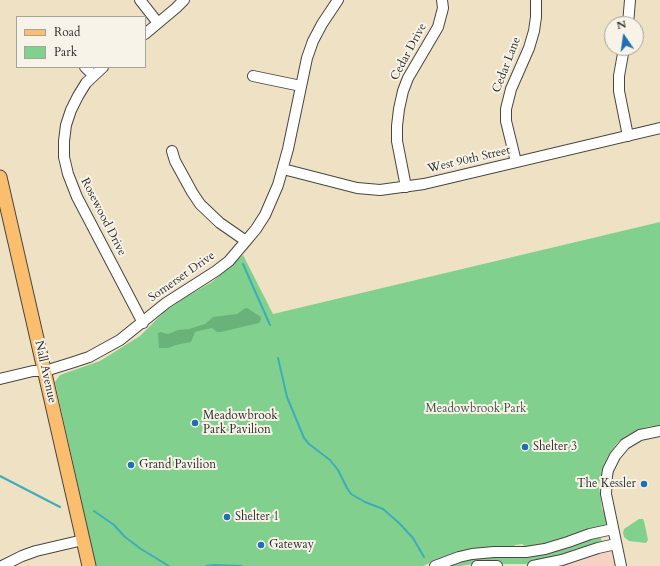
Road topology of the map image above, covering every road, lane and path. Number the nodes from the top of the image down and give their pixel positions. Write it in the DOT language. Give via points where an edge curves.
graph roads {
  1 [pos="140,0"];
  2 [pos="184,0"];
  3 [pos="338,0"];
  4 [pos="442,0"];
  5 [pos="536,0"];
  6 [pos="630,0"];
  7 [pos="629,16"];
  8 [pos="158,23"];
  9 [pos="146,33"];
  10 [pos="623,56"];
  11 [pos="86,68"];
  12 [pos="102,68"];
  13 [pos="93,75"];
  14 [pos="253,76"];
  15 [pos="301,86"];
  16 [pos="660,128"];
  17 [pos="628,136"];
  18 [pos="172,151"];
  19 [pos="516,162"];
  20 [pos="283,169"];
  21 [pos="0,178"];
  22 [pos="406,187"];
  23 [pos="246,241"];
  24 [pos="143,323"];
  25 [pos="45,370"];
  26 [pos="0,379"];
  27 [pos="660,431"];
  28 [pos="612,529"];
  29 [pos="83,540"];
  30 [pos="616,544"];
  31 [pos="2,566"];
  32 [pos="89,566"];
  33 [pos="435,566"];
  34 [pos="477,566"];
  35 [pos="497,566"];
  36 [pos="533,566"];
  37 [pos="621,566"];
  1 -- 8 [label="street"];
  2 -- 8 [label="street"];
  3 -- 15 [label="street, Somerset Drive" via="313,41"];
  4 -- 22 [label="street, Cedar Drive" via="438,27 408,78 399,109 397,142"];
  5 -- 19 [label="street, Cedar Lane" via="534,31 511,88 506,109 506,121"];
  6 -- 7 [label="street"];
  8 -- 9 [label="street"];
  10 -- 17 [label="street" via="619,91"];
  11 -- 13 [label="street"];
  12 -- 13 [label="street, Rosewood Drive"];
  13 -- 24 [label="street, Rosewood Drive" via="71,110 66,125 64,157 77,197"];
  14 -- 15 [label="street"];
  15 -- 20 [label="street, Somerset Drive"];
  16 -- 17 [label="street, West 90th Street"];
  17 -- 19 [label="street, West 90th Street"];
  18 -- 23 [label="street" via="200,204 220,223"];
  19 -- 22 [label="street, West 90th Street"];
  20 -- 22 [label="street, West 90th Street" via="369,190"];
  20 -- 23 [label="street, Somerset Drive" via="265,215"];
  21 -- 25 [label="main road, Nall Avenue"];
  23 -- 24 [label="street, Somerset Drive" via="229,261 166,303"];
  24 -- 25 [label="street, Somerset Drive" via="120,340 89,357"];
  25 -- 26 [label="street, Somerset Drive"];
  25 -- 29 [label="main road, Nall Avenue"];
  27 -- 28 [label="street" via="646,433 629,441 611,462 606,494"];
  28 -- 30 [label="street"];
  28 -- 33 [label="street" via="545,549 526,552 482,552"];
  29 -- 31 [label="street" via="36,551"];
  29 -- 32 [label="main road, Nall Avenue"];
  30 -- 36 [label="street" via="556,562"];
  30 -- 37 [label="street"];
  34 -- 35 [label="street"];
}
